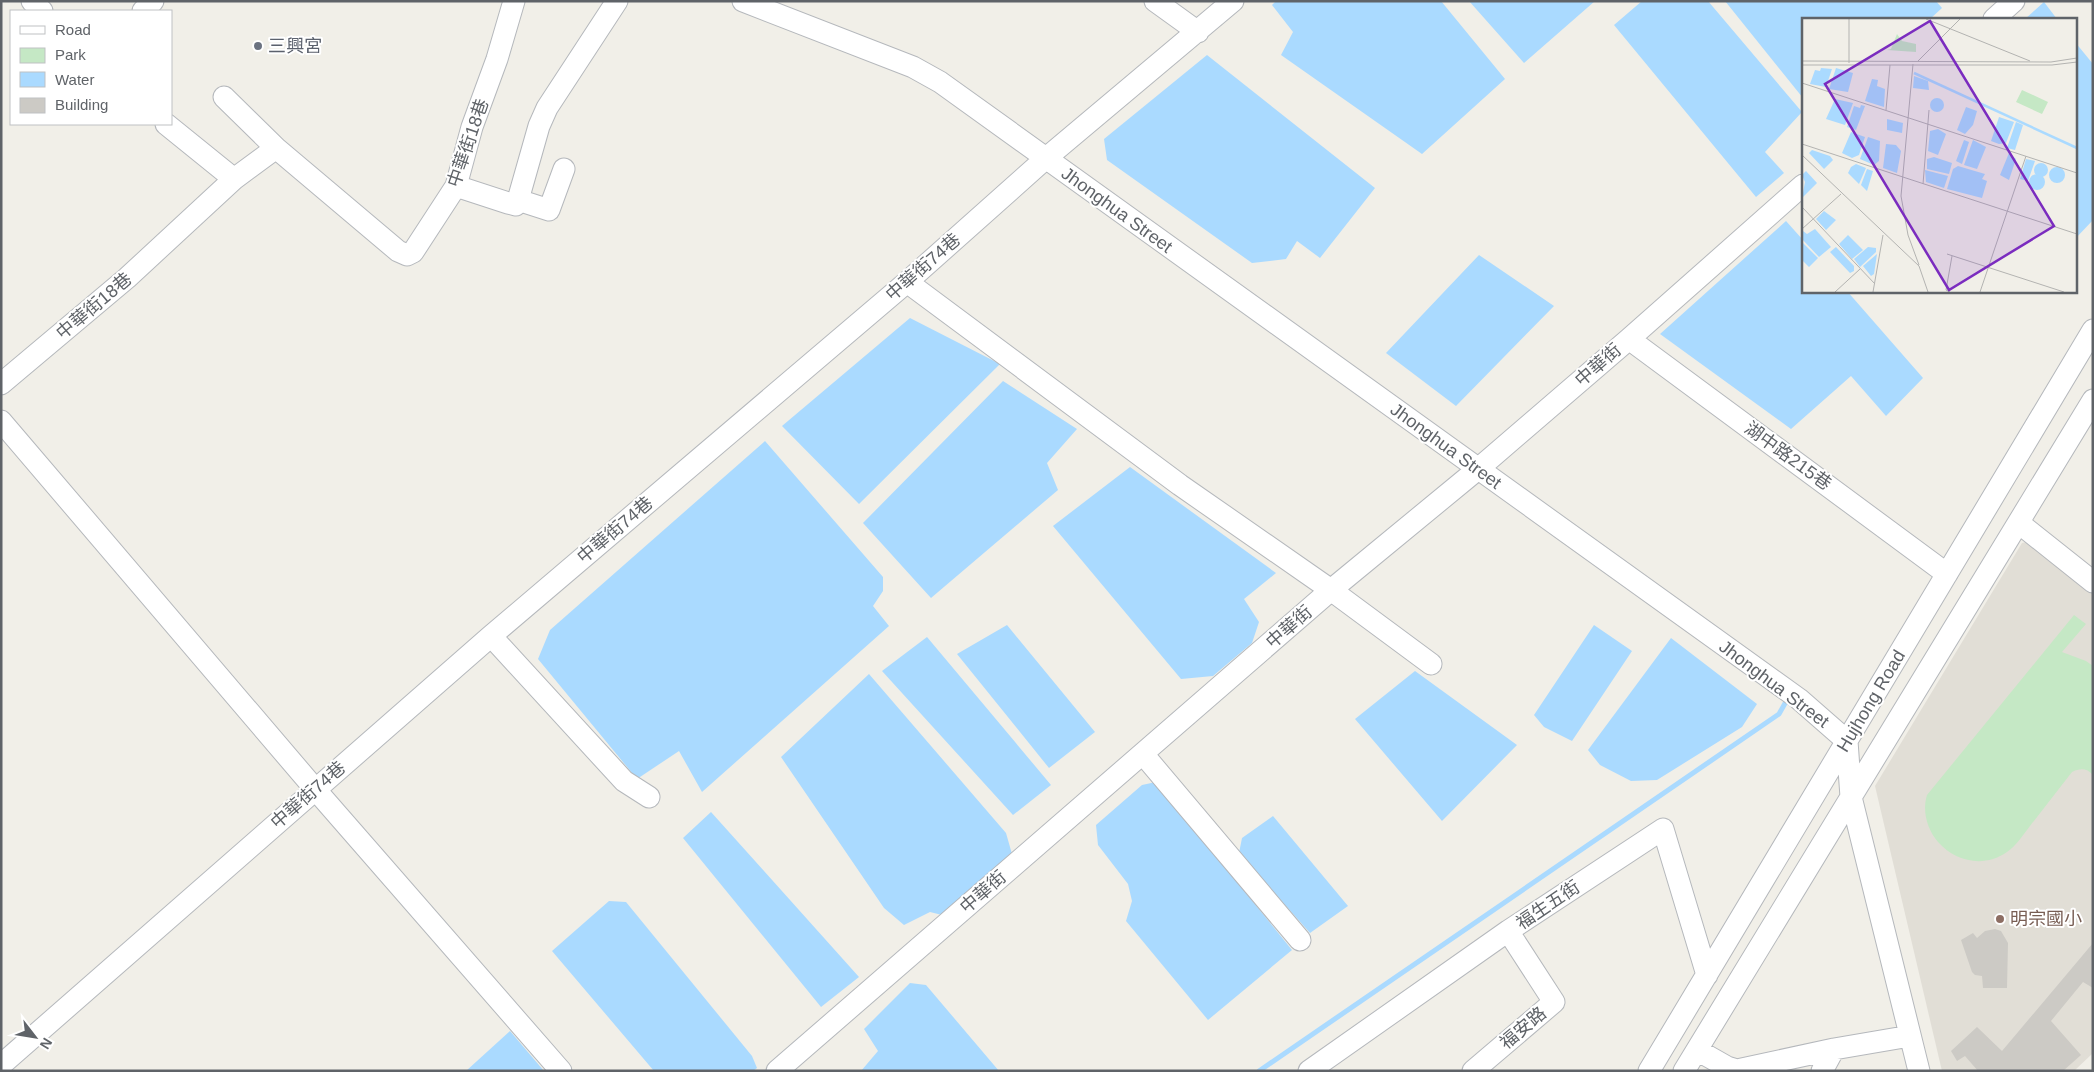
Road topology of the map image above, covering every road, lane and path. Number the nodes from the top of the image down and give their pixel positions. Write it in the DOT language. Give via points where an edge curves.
graph roads {
  1 [pos="32,1"];
  2 [pos="153,1"];
  3 [pos="514,1"];
  4 [pos="617,1"];
  5 [pos="743,1"];
  6 [pos="1155,1"];
  7 [pos="1233,1"];
  8 [pos="2014,1"];
  9 [pos="41,10"];
  10 [pos="144,10"];
  11 [pos="1995,18"];
  12 [pos="1198,32"];
  13 [pos="224,97"];
  14 [pos="167,125"];
  15 [pos="276,148"];
  16 [pos="1045,159"];
  17 [pos="564,169"];
  18 [pos="234,179"];
  19 [pos="456,186"];
  20 [pos="1802,186"];
  21 [pos="518,200"];
  22 [pos="907,282"];
  23 [pos="2093,330"];
  24 [pos="1629,338"];
  25 [pos="1,384"];
  26 [pos="2093,400"];
  27 [pos="1,421"];
  28 [pos="1478,469"];
  29 [pos="2019,523"];
  30 [pos="1947,574"];
  31 [pos="2093,582"];
  32 [pos="1331,590"];
  33 [pos="491,636"];
  34 [pos="1431,664"];
  35 [pos="1847,741"];
  36 [pos="1142,754"];
  37 [pos="315,789"];
  38 [pos="648,797"];
  39 [pos="1852,797"];
  40 [pos="1508,931"];
  41 [pos="1300,940"];
  42 [pos="1707,975"];
  43 [pos="1910,1036"];
  44 [pos="1834,1049"];
  45 [pos="1697,1050"];
  46 [pos="1,1065"];
  47 [pos="561,1071"];
  48 [pos="777,1071"];
  49 [pos="1309,1071"];
  50 [pos="1473,1071"];
  51 [pos="1649,1071"];
  52 [pos="1684,1071"];
  53 [pos="1822,1071"];
  54 [pos="1919,1071"];
  1 -- 9 [label="street"];
  2 -- 10 [label="street"];
  3 -- 19 [label="street, 中華街18巷"];
  4 -- 21 [label="street" via="547,108"];
  5 -- 16 [label="street, Jhonghua Street" via="913,67 940,82"];
  6 -- 12 [label="street"];
  7 -- 12 [label="street, 中華街74巷"];
  8 -- 11 [label="street"];
  12 -- 16 [label="street, 中華街74巷"];
  13 -- 15 [label="street, 中華街18巷"];
  14 -- 18 [label="street"];
  15 -- 18 [label="street, 中華街18巷"];
  15 -- 19 [label="street, 中華街18巷" via="398,251 407,255 413,252"];
  16 -- 22 [label="street, 中華街74巷"];
  16 -- 28 [label="street, Jhonghua Street"];
  17 -- 21 [label="street" via="549,210"];
  18 -- 25 [label="street, 中華街18巷" via="127,278"];
  19 -- 21 [label="street" via="508,204 516,205"];
  20 -- 24 [label="street, 中華街"];
  22 -- 32 [label="street" via="1180,485"];
  22 -- 33 [label="street, 中華街74巷"];
  23 -- 30 [label="street, Hujhong Road"];
  24 -- 28 [label="street, 中華街"];
  24 -- 30 [label="street, 湖中路215巷"];
  26 -- 29 [label="street, Hujhong Road"];
  27 -- 37 [label="street"];
  28 -- 32 [label="street, 中華街"];
  28 -- 35 [label="street, Jhonghua Street" via="1799,699"];
  29 -- 31 [label="street"];
  29 -- 39 [label="street, Hujhong Road"];
  30 -- 35 [label="street, Hujhong Road"];
  32 -- 34 [label="street"];
  32 -- 36 [label="street, 中華街"];
  33 -- 37 [label="street, 中華街74巷"];
  33 -- 38 [label="street" via="624,781"];
  35 -- 39 [label="street"];
  35 -- 42 [label="street, Hujhong Road"];
  36 -- 41 [label="street"];
  36 -- 48 [label="street, 中華街"];
  37 -- 46 [label="street, 中華街74巷"];
  37 -- 47 [label="street"];
  39 -- 43 [label="street"];
  39 -- 45 [label="street, Hujhong Road"];
  40 -- 42 [label="street, 福生五街" via="1663,829"];
  40 -- 49 [label="street, 福生五街"];
  40 -- 50 [label="street, 福安路" via="1554,1002"];
  42 -- 51 [label="street, Hujhong Road"];
  43 -- 44 [label="street"];
  43 -- 54 [label="street"];
  44 -- 45 [label="street" via="1737,1070"];
  44 -- 53 [label="street"];
  45 -- 52 [label="street, Hujhong Road"];
}
